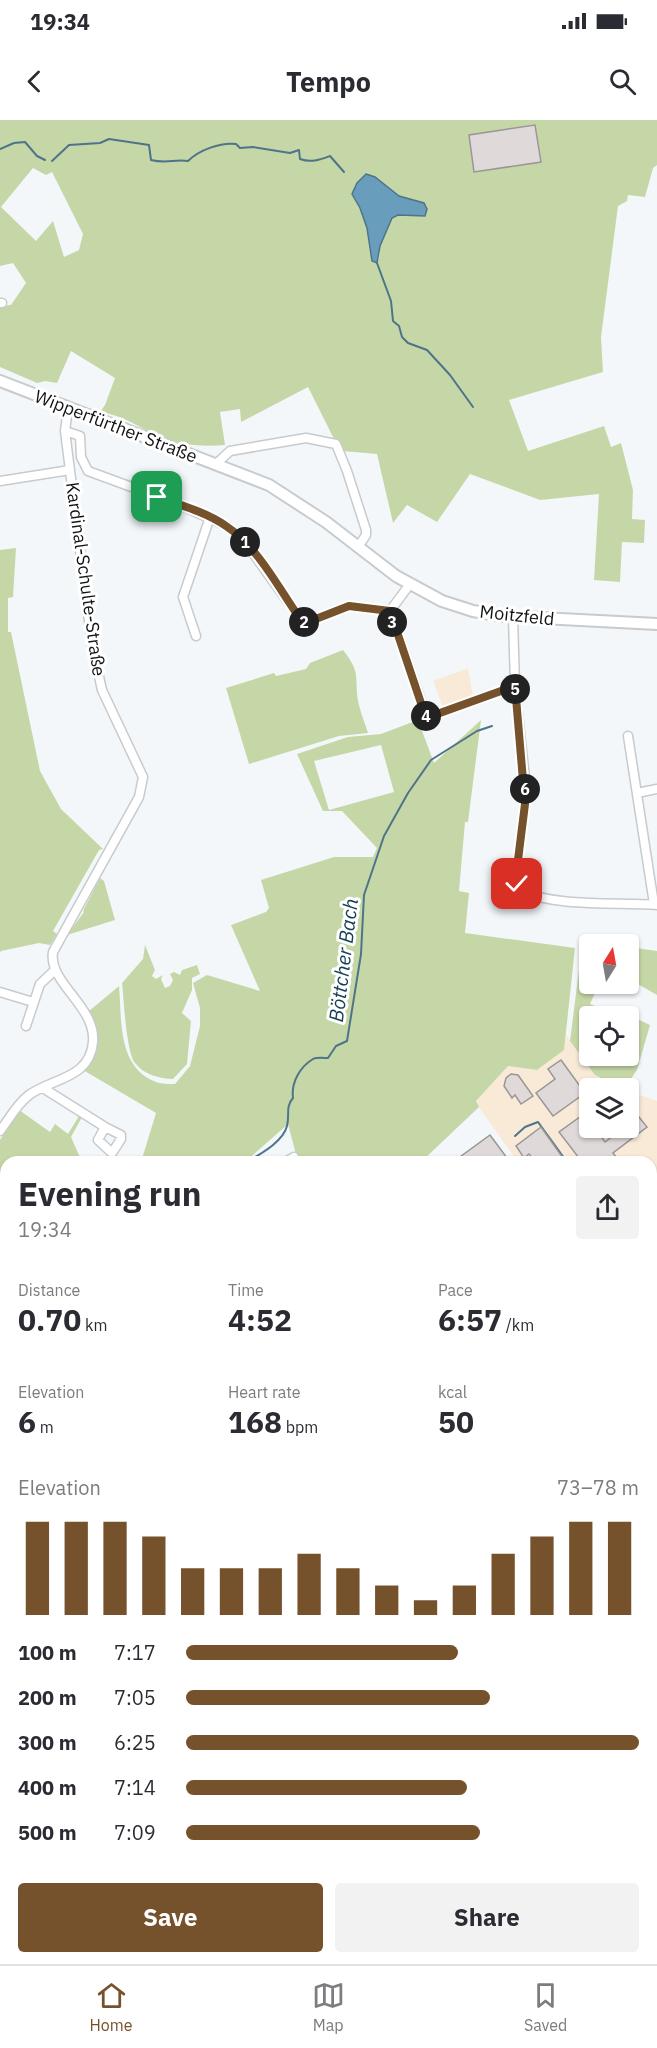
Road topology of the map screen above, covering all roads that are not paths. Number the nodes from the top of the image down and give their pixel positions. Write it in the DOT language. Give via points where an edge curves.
graph roads {
  1 [pos="0,381"];
  2 [pos="68,408"];
  3 [pos="65,431"];
  4 [pos="216,464"];
  5 [pos="70,470"];
  6 [pos="0,481"];
  7 [pos="210,517"];
  8 [pos="358,547"];
  9 [pos="410,584"];
  10 [pos="390,611"];
  11 [pos="513,617"];
  12 [pos="657,624"];
  13 [pos="196,636"];
  14 [pos="515,686"];
  15 [pos="628,736"];
  16 [pos="657,789"];
  17 [pos="637,792"];
  18 [pos="656,905"];
  19 [pos="55,970"];
  20 [pos="0,992"];
  21 [pos="33,1002"];
  22 [pos="26,1026"];
  23 [pos="43,1088"];
  24 [pos="105,1126"];
  25 [pos="0,1131"];
  1 -- 2 [label="main road, Wipperfürther Straße"];
  2 -- 3 [label="street, Kardinal-Schulte-Straße"];
  2 -- 4 [label="main road, Wipperfürther Straße"];
  3 -- 5 [label="street, Kardinal-Schulte-Straße"];
  3 -- 7 [label="street" via="80,436 81,457 88,471"];
  4 -- 8 [label="main road, Moitzfeld" via="269,485"];
  4 -- 8 [label="street, Wipperfürther Straße" via="230,451 306,438 336,444 366,530"];
  5 -- 6 [label="street"];
  5 -- 19 [label="street, Kardinal-Schulte-Straße" via="92,645 102,690 143,777 139,797 55,947"];
  7 -- 10 [label="street" via="245,542 301,620 308,622 349,606"];
  7 -- 13 [label="street" via="183,597"];
  8 -- 9 [label="main road, Moitzfeld"];
  9 -- 10 [label="street"];
  9 -- 11 [label="main road, Moitzfeld" via="457,606"];
  10 -- 14 [label="street" via="426,718"];
  11 -- 12 [label="main road, Moitzfeld"];
  11 -- 14 [label="street"];
  14 -- 18 [label="street" via="525,779 516,876 521,891 570,901"];
  15 -- 17 [label="street"];
  16 -- 17 [label="street"];
  17 -- 18 [label="street"];
  19 -- 21 [label="street" via="43,980"];
  19 -- 23 [label="street" via="90,1021 93,1042 90,1055 79,1070"];
  20 -- 21 [label="street"];
  21 -- 22 [label="street"];
  23 -- 24 [label="street"];
  23 -- 25 [label="street" via="26,1097"];
}
